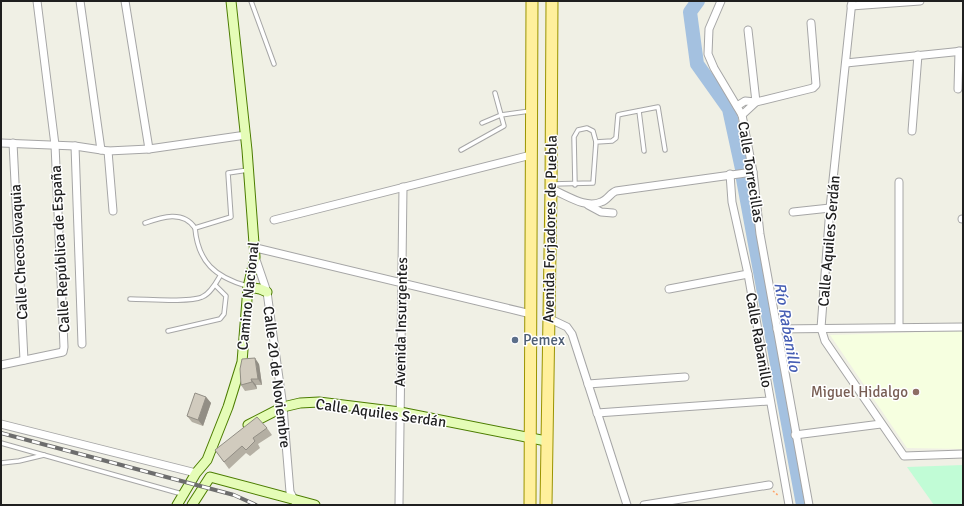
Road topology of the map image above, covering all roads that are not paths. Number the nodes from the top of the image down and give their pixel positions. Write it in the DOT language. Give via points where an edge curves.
graph roads {
  1 [pos="36,1"];
  2 [pos="80,1"];
  3 [pos="125,1"];
  4 [pos="231,1"];
  5 [pos="251,1"];
  6 [pos="532,1"];
  7 [pos="552,1"];
  8 [pos="721,1"];
  9 [pos="920,1"];
  10 [pos="851,3"];
  11 [pos="811,23"];
  12 [pos="748,30"];
  13 [pos="961,51"];
  14 [pos="918,55"];
  15 [pos="274,64"];
  16 [pos="846,64"];
  17 [pos="958,90"];
  18 [pos="495,93"];
  19 [pos="756,102"];
  20 [pos="737,106"];
  21 [pos="531,110"];
  22 [pos="639,111"];
  23 [pos="501,115"];
  24 [pos="742,115"];
  25 [pos="482,123"];
  26 [pos="912,131"];
  27 [pos="246,135"];
  28 [pos="1,142"];
  29 [pos="596,142"];
  30 [pos="14,143"];
  31 [pos="55,145"];
  32 [pos="75,146"];
  33 [pos="148,149"];
  34 [pos="461,150"];
  35 [pos="665,150"];
  36 [pos="105,151"];
  37 [pos="644,151"];
  38 [pos="531,155"];
  39 [pos="249,170"];
  40 [pos="753,172"];
  41 [pos="730,174"];
  42 [pos="899,182"];
  43 [pos="575,185"];
  44 [pos="403,187"];
  45 [pos="551,187"];
  46 [pos="588,206"];
  47 [pos="830,208"];
  48 [pos="113,211"];
  49 [pos="793,212"];
  50 [pos="613,213"];
  51 [pos="274,220"];
  52 [pos="145,223"];
  53 [pos="195,228"];
  54 [pos="256,252"];
  55 [pos="748,274"];
  56 [pos="220,276"];
  57 [pos="402,284"];
  58 [pos="215,285"];
  59 [pos="248,287"];
  60 [pos="670,288"];
  61 [pos="267,292"];
  62 [pos="130,300"];
  63 [pos="531,314"];
  64 [pos="548,318"];
  65 [pos="899,327"];
  66 [pos="963,327"];
  67 [pos="822,328"];
  68 [pos="777,330"];
  69 [pos="168,331"];
  70 [pos="82,344"];
  71 [pos="24,360"];
  72 [pos="1,365"];
  73 [pos="685,378"];
  74 [pos="588,384"];
  75 [pos="769,401"];
  76 [pos="283,407"];
  77 [pos="400,412"];
  78 [pos="597,413"];
  79 [pos="1,424"];
  80 [pos="881,424"];
  81 [pos="238,432"];
  82 [pos="796,435"];
  83 [pos="529,439"];
  84 [pos="546,441"];
  85 [pos="1,443"];
  86 [pos="223,445"];
  87 [pos="963,454"];
  88 [pos="45,455"];
  89 [pos="207,460"];
  90 [pos="1,463"];
  91 [pos="196,473"];
  92 [pos="769,485"];
  93 [pos="183,494"];
  94 [pos="295,502"];
  95 [pos="788,502"];
  96 [pos="177,505"];
  97 [pos="192,505"];
  98 [pos="315,505"];
  99 [pos="399,505"];
  100 [pos="530,505"];
  101 [pos="546,505"];
  102 [pos="627,505"];
  103 [pos="644,505"];
  104 [pos="809,505"];
  1 -- 31 [label="street, Calle República de España"];
  2 -- 36 [label="street"];
  3 -- 33 [label="street"];
  4 -- 27 [label="main road, Camino Nacional"];
  5 -- 15 [label="lane"];
  6 -- 21 [label="main road, Avenida Forjadores de Puebla"];
  7 -- 45 [label="main road, Avenida Forjadores de Puebla"];
  8 -- 20 [label="street, Calle Torrecillas" via="709,29 708,54"];
  9 -- 10 [label="street"];
  10 -- 16 [label="street, Calle Aquiles Serdán"];
  11 -- 19 [label="street" via="816,85 813,88"];
  12 -- 19 [label="street"];
  13 -- 14 [label="street"];
  13 -- 17 [label="street"];
  14 -- 16 [label="street"];
  14 -- 26 [label="street"];
  16 -- 47 [label="street, Calle Aquiles Serdán"];
  18 -- 23 [label="lane"];
  19 -- 20 [label="street" via="745,101"];
  19 -- 24 [label="street"];
  20 -- 24 [label="street, Calle Torrecillas"];
  21 -- 23 [label="lane"];
  21 -- 38 [label="main road, Avenida Forjadores de Puebla"];
  22 -- 29 [label="lane" via="618,115 616,138 612,141"];
  22 -- 35 [label="lane" via="658,107"];
  22 -- 37 [label="lane"];
  23 -- 25 [label="lane"];
  23 -- 34 [label="lane" via="504,123 502,129"];
  24 -- 40 [label="street, Calle Torrecillas"];
  27 -- 33 [label="street"];
  27 -- 39 [label="main road, Camino Nacional"];
  28 -- 30 [label="street"];
  29 -- 43 [label="lane" via="593,183"];
  29 -- 43 [label="lane" via="593,131 587,128 578,130 574,137"];
  30 -- 31 [label="street"];
  30 -- 71 [label="street, Calle Checoslovaquia"];
  31 -- 32 [label="street"];
  31 -- 71 [label="street, Calle República de España" via="64,347 63,352"];
  32 -- 36 [label="street"];
  32 -- 70 [label="street"];
  33 -- 36 [label="street"];
  36 -- 48 [label="street"];
  38 -- 44 [label="street"];
  38 -- 63 [label="main road, Avenida Forjadores de Puebla"];
  39 -- 53 [label="lane" via="228,173 230,217"];
  39 -- 54 [label="main road, Camino Nacional"];
  40 -- 41 [label="street"];
  40 -- 68 [label="street, Calle Torrecillas" via="760,234"];
  41 -- 46 [label="street" via="616,191 603,202"];
  41 -- 55 [label="street, Calle Rabanillo" via="732,202"];
  42 -- 65 [label="street"];
  43 -- 45 [label="lane"];
  44 -- 51 [label="street"];
  44 -- 57 [label="street, Avenida Insurgentes"];
  45 -- 46 [label="street"];
  45 -- 64 [label="main road, Avenida Forjadores de Puebla"];
  46 -- 50 [label="street" via="601,212"];
  47 -- 49 [label="street"];
  47 -- 67 [label="street, Calle Aquiles Serdán"];
  52 -- 53 [label="lane" via="166,216 184,218"];
  53 -- 56 [label="lane" via="197,245 202,256"];
  54 -- 57 [label="street"];
  54 -- 59 [label="main road, Camino Nacional"];
  54 -- 61 [label="street, Calle 20 de Noviembre"];
  55 -- 60 [label="street"];
  55 -- 75 [label="street, Calle Rabanillo"];
  56 -- 58 [label="lane"];
  56 -- 59 [label="lane"];
  57 -- 63 [label="street"];
  57 -- 77 [label="street, Avenida Insurgentes"];
  58 -- 62 [label="lane" via="203,297"];
  58 -- 69 [label="lane" via="226,296 224,314 220,319"];
  59 -- 61 [label="main road"];
  59 -- 89 [label="main road, Camino Nacional" via="242,362"];
  61 -- 76 [label="street, Calle 20 de Noviembre"];
  63 -- 83 [label="main road, Avenida Forjadores de Puebla"];
  64 -- 74 [label="street" via="570,330"];
  64 -- 84 [label="main road, Avenida Forjadores de Puebla"];
  65 -- 66 [label="street"];
  65 -- 67 [label="street"];
  67 -- 68 [label="street"];
  67 -- 80 [label="street, Calle Aquiles Serdán" via="825,341"];
  68 -- 82 [label="street, Calle Torrecillas"];
  71 -- 72 [label="street"];
  73 -- 74 [label="street"];
  74 -- 78 [label="street"];
  75 -- 78 [label="street"];
  75 -- 95 [label="street, Calle Rabanillo"];
  76 -- 77 [label="main road, Calle Aquiles Serdán" via="319,402"];
  76 -- 81 [label="main road, Calle Aquiles Serdán"];
  76 -- 94 [label="street, Calle 20 de Noviembre" via="290,492"];
  77 -- 83 [label="main road, Calle Aquiles Serdán"];
  77 -- 99 [label="street, Avenida Insurgentes"];
  78 -- 102 [label="street"];
  79 -- 91 [label="street"];
  80 -- 82 [label="street"];
  80 -- 87 [label="street, Calle Aquiles Serdán" via="904,456"];
  82 -- 104 [label="street, Calle Torrecillas"];
  83 -- 84 [label="main road, Calle Aquiles Serdán"];
  83 -- 100 [label="main road, Avenida Forjadores de Puebla"];
  84 -- 101 [label="main road, Avenida Forjadores de Puebla"];
  85 -- 88 [label="lane"];
  86 -- 89 [label="main road"];
  88 -- 90 [label="lane"];
  88 -- 93 [label="lane"];
  89 -- 91 [label="main road, Camino Nacional"];
  91 -- 93 [label="main road, Camino Nacional"];
  92 -- 103 [label="street"];
  93 -- 96 [label="main road, Camino Nacional"];
  94 -- 97 [label="main road" via="210,477"];
  94 -- 98 [label="main road"];
}
